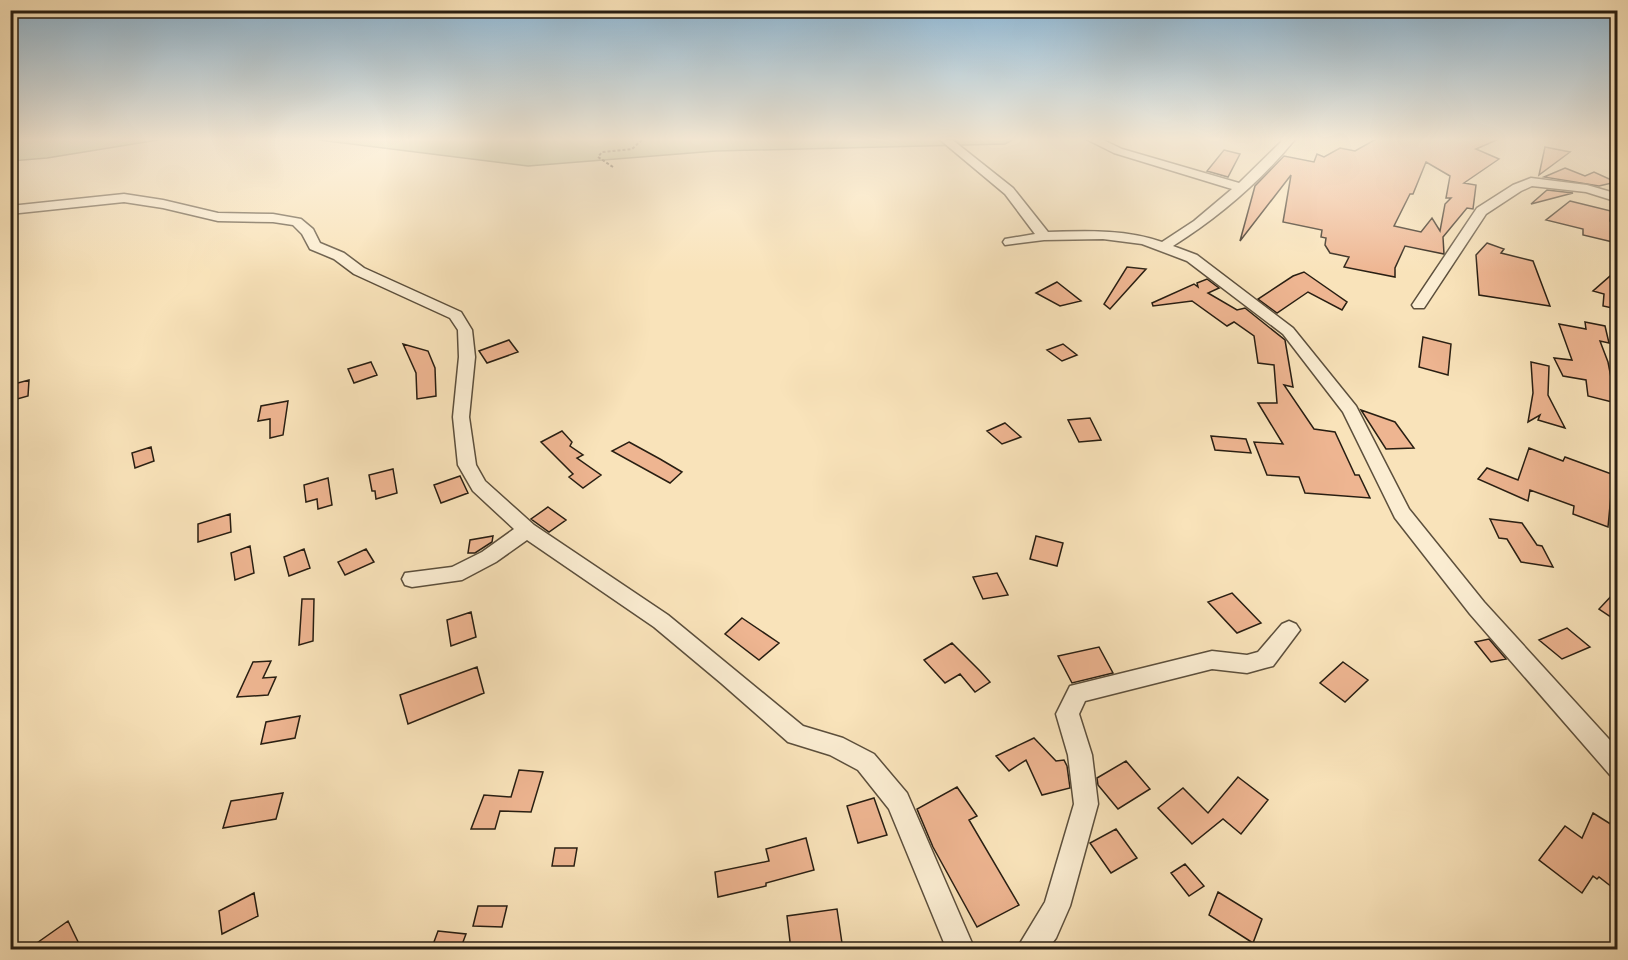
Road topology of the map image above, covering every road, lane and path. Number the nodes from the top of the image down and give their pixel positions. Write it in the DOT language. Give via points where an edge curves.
graph roads {
  1 [pos="999,183"];
  2 [pos="1225,183"];
  3 [pos="1247,183"];
  4 [pos="1529,183"];
  5 [pos="1537,183"];
  6 [pos="1242,188"];
  7 [pos="1617,198"];
  8 [pos="10,210"];
  9 [pos="1190,231"];
  10 [pos="1044,236"];
  11 [pos="1010,242"];
  12 [pos="1163,247"];
  13 [pos="1192,258"];
  14 [pos="1419,305"];
  15 [pos="527,530"];
  16 [pos="412,579"];
  17 [pos="1289,630"];
  18 [pos="1617,767"];
  19 [pos="961,950"];
  20 [pos="1030,950"];
  1 -- 10 [label="street"];
  2 -- 6 [label="street"];
  3 -- 6 [label="street"];
  4 -- 14 [label="street" via="1481,211"];
  5 -- 7 [label="street" via="1587,189"];
  6 -- 9 [label="street"];
  8 -- 15 [label="street" via="124,198 218,217 297,222 315,246 339,256 359,271 456,315 465,330 467,357 461,417 467,465 479,486"];
  9 -- 12 [label="street"];
  9 -- 13 [label="street"];
  10 -- 11 [label="street"];
  10 -- 12 [label="street" via="1103,235 1144,240"];
  12 -- 13 [label="street"];
  13 -- 18 [label="street" via="1288,331 1350,410 1402,513 1477,608"];
  15 -- 16 [label="street" via="489,557 455,574"];
  15 -- 19 [label="street" via="662,621 796,735 835,746 866,762 898,801"];
  17 -- 20 [label="street" via="1265,659 1247,664 1212,660 1078,693 1067,714 1080,755 1086,804 1057,906"];
}
